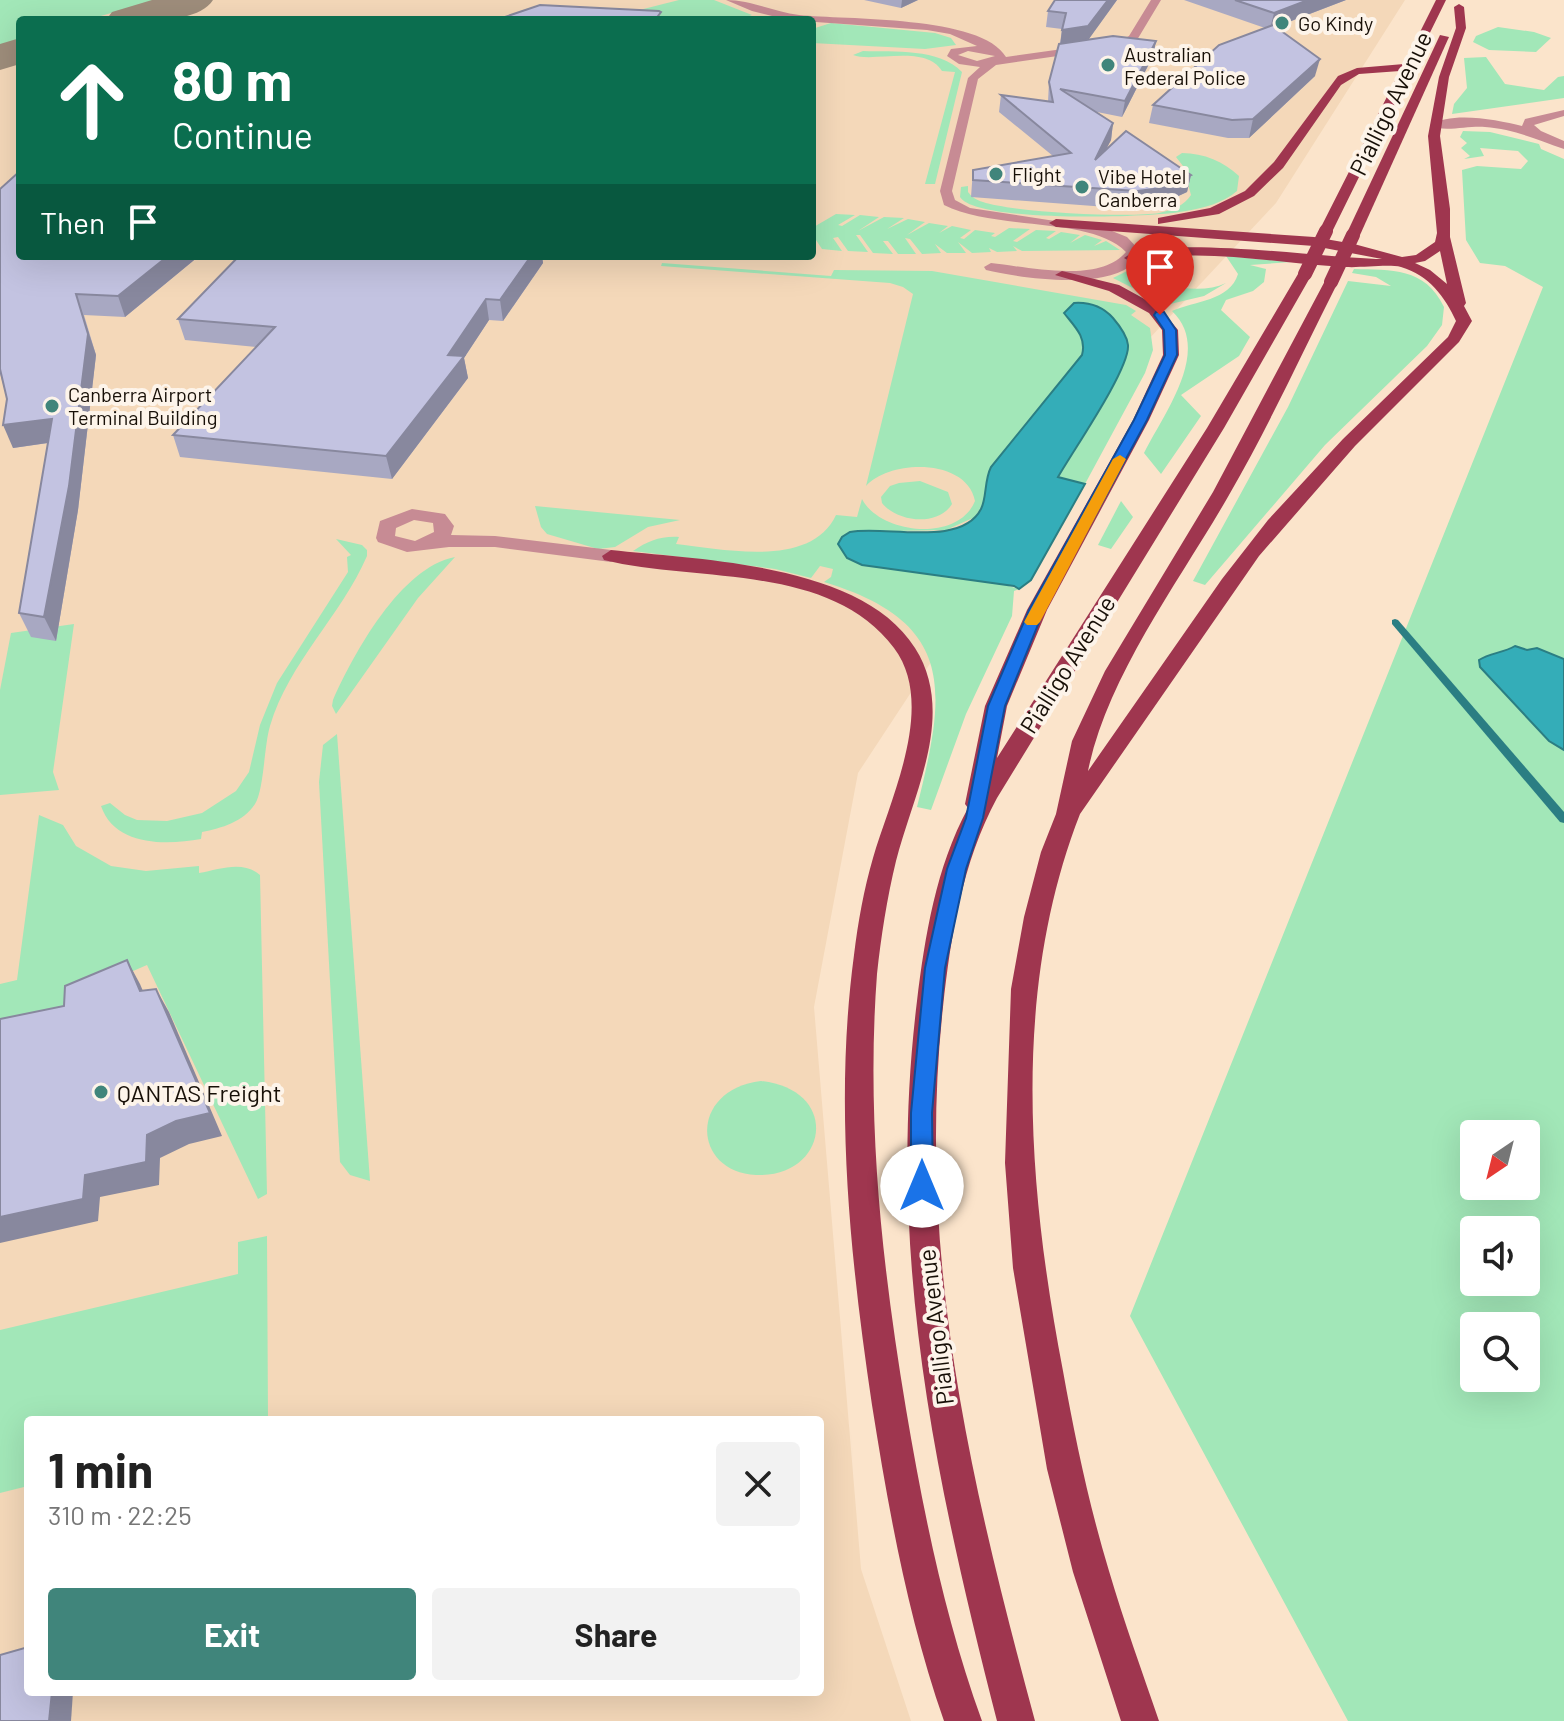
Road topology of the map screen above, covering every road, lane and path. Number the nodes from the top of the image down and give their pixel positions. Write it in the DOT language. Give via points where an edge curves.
graph roads {
  1 [pos="731,0"];
  2 [pos="1156,0"];
  3 [pos="1441,0"];
  4 [pos="1461,4"];
  5 [pos="746,6"];
  6 [pos="765,16"];
  7 [pos="783,16"];
  8 [pos="816,19"];
  9 [pos="838,21"];
  10 [pos="816,22"];
  11 [pos="945,31"];
  12 [pos="1076,50"];
  13 [pos="959,55"];
  14 [pos="993,56"];
  15 [pos="1408,66"];
  16 [pos="973,78"];
  17 [pos="1564,113"];
  18 [pos="1436,125"];
  19 [pos="1535,131"];
  20 [pos="1564,145"];
  21 [pos="1056,223"];
  22 [pos="1443,235"];
  23 [pos="1131,258"];
  24 [pos="1401,262"];
  25 [pos="991,267"];
  26 [pos="1062,275"];
  27 [pos="1461,308"];
  28 [pos="428,544"];
  29 [pos="611,556"];
  30 [pos="1068,814"];
  31 [pos="975,818"];
  32 [pos="963,1721"];
  33 [pos="1016,1721"];
  34 [pos="1140,1721"];
  1 -- 5 [label="street"];
  2 -- 12 [label="street" via="1128,42"];
  3 -- 15 [label="main road, Pialligo Avenue"];
  4 -- 18 [label="main road" via="1462,30 1449,59"];
  4 -- 30 [label="main road, Pialligo Avenue, bridge" via="1303,341 1222,492 1115,671 1083,741"];
  5 -- 6 [label="street"];
  5 -- 7 [label="street"];
  8 -- 9 [label="street"];
  9 -- 10 [label="street"];
  9 -- 11 [label="street"];
  11 -- 12 [label="street" via="1010,48"];
  11 -- 13 [label="street" via="963,44"];
  11 -- 14 [label="street" via="973,39"];
  12 -- 14 [label="street"];
  13 -- 14 [label="street"];
  13 -- 16 [label="street"];
  14 -- 16 [label="street"];
  15 -- 21 [label="main road" via="1343,77 1257,189 1237,204 1165,221"];
  15 -- 31 [label="main road, Pialligo Avenue, bridge" via="1247,380"];
  16 -- 21 [label="street" via="946,191 949,202 970,212"];
  17 -- 19 [label="street" via="1529,121"];
  18 -- 19 [label="street" via="1474,123"];
  18 -- 22 [label="main road"];
  19 -- 20 [label="street"];
  21 -- 23 [label="street" via="1124,241 1133,249"];
  21 -- 24 [label="main road" via="1310,242"];
  22 -- 24 [label="main road" via="1431,251"];
  22 -- 27 [label="main road"];
  23 -- 24 [label="main road" via="1200,249 1346,264"];
  23 -- 26 [label="street" via="1106,271"];
  24 -- 27 [label="main road" via="1438,281"];
  25 -- 26 [label="street"];
  26 -- 31 [label="main road" via="1103,284 1154,310 1170,330 1171,355 1019,651 996,706"];
  27 -- 30 [label="main road" via="1464,321 1454,339 1337,456 1251,554"];
  28 -- 29 [label="street" via="476,541"];
  29 -- 32 [label="main road" via="764,576 823,590 881,620 895,632 916,668 923,706 884,862 864,977 858,1097 881,1360 913,1549 934,1636"];
  30 -- 34 [label="main road, Pialligo Avenue" via="1036,917 1024,989 1020,1163 1028,1268 1064,1469"];
  31 -- 33 [label="main road, Pialligo Avenue" via="942,926 930,1000 922,1113 923,1217 937,1370"];
}
